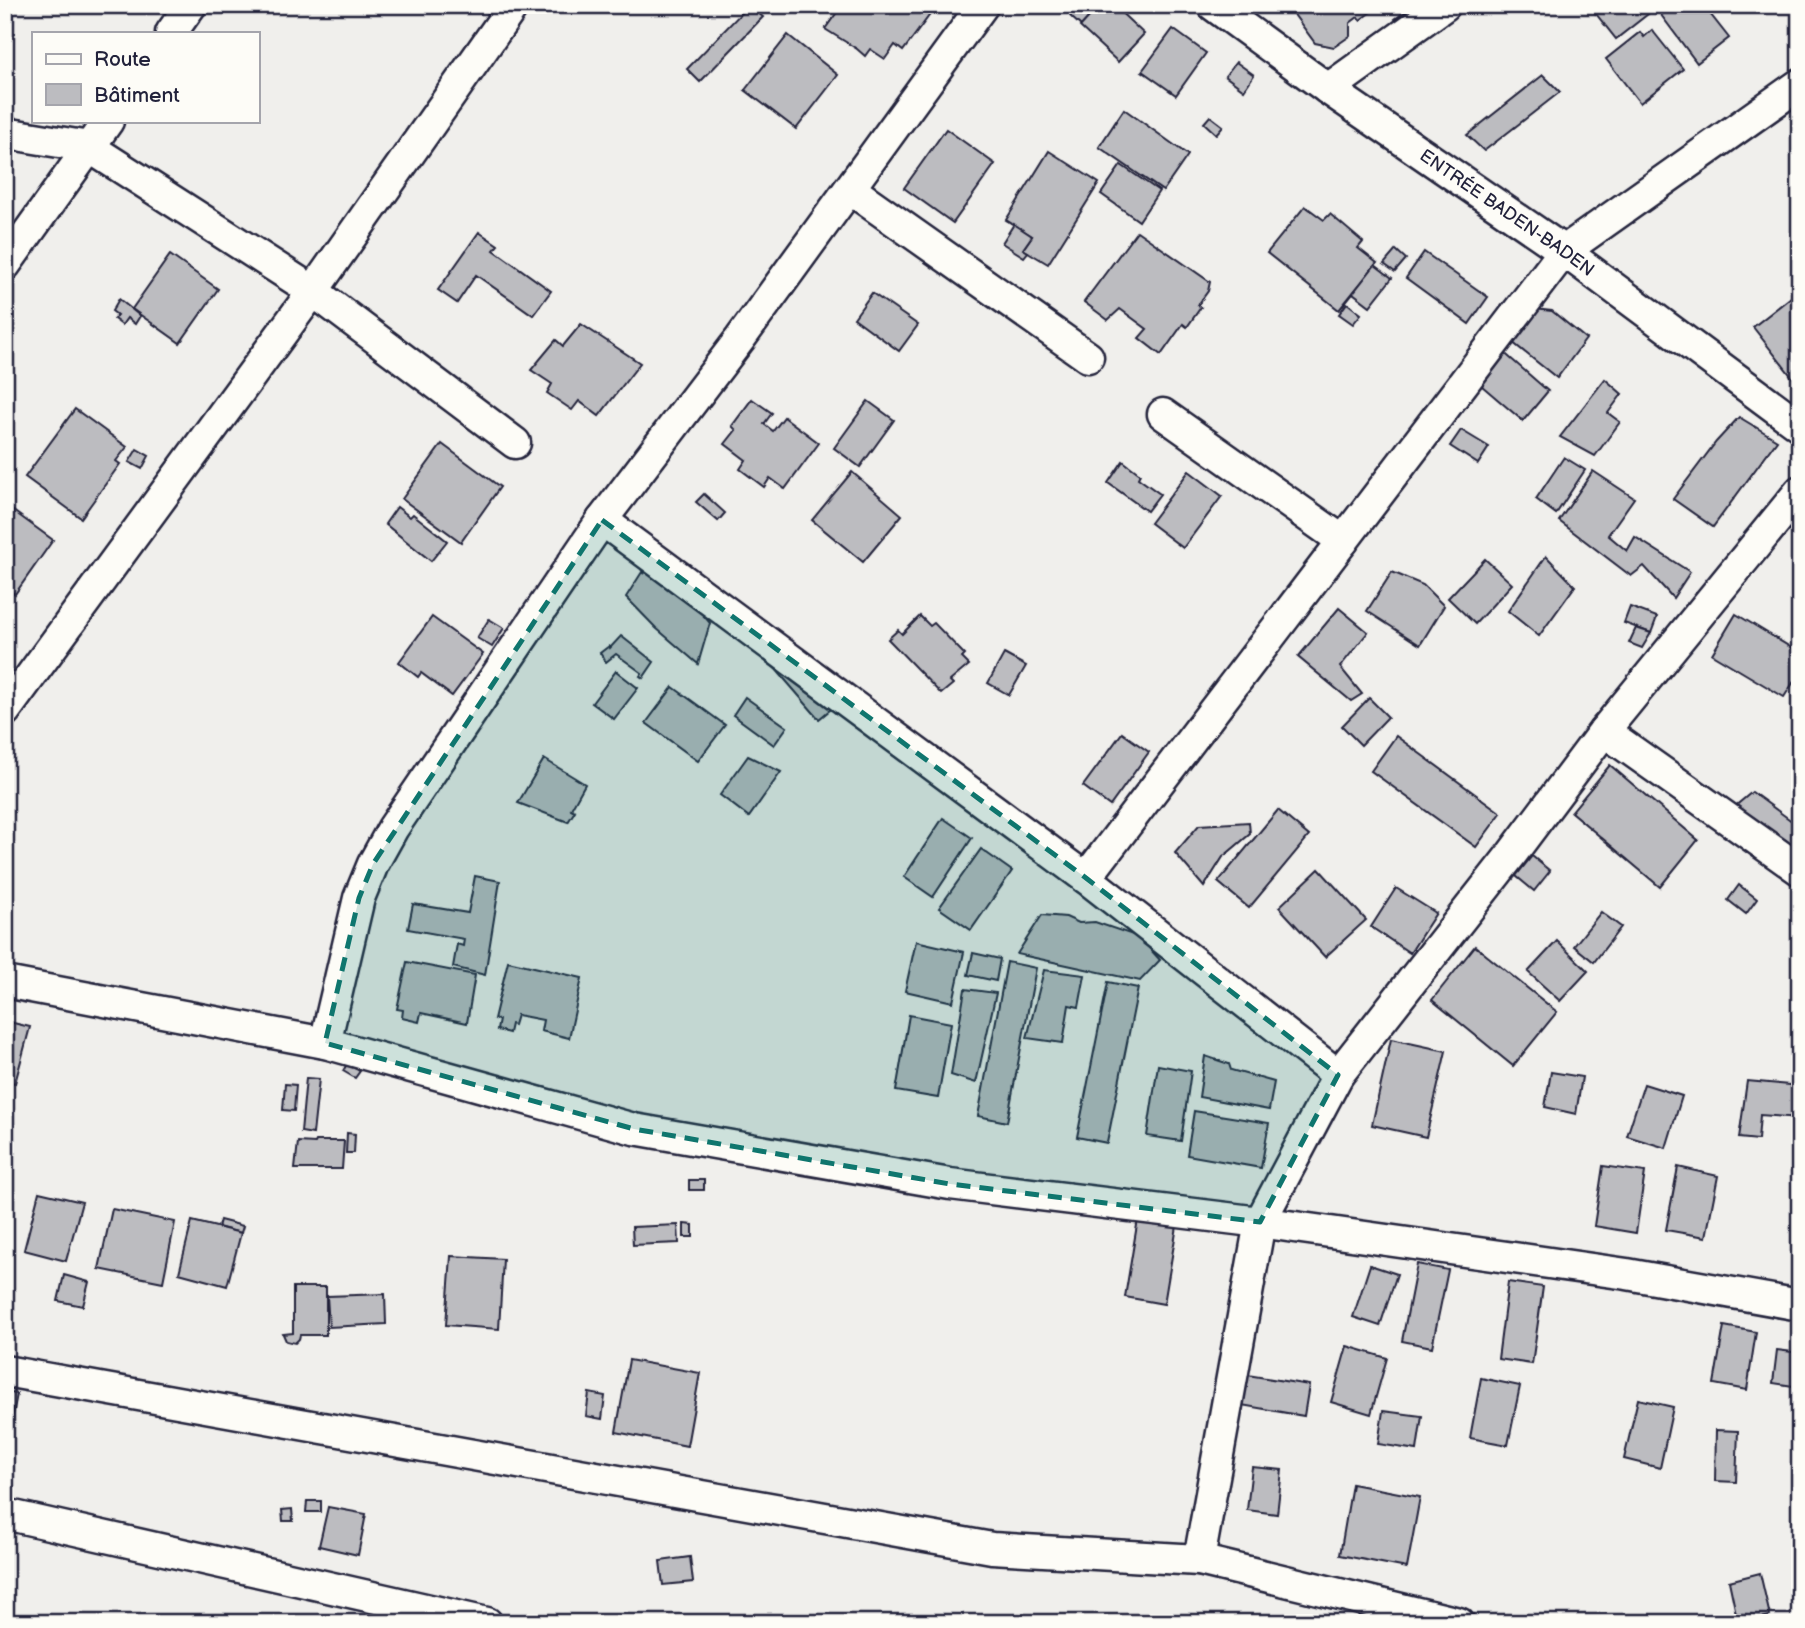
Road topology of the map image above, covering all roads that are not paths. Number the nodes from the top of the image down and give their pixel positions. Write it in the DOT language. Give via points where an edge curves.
graph roads {
  1 [pos="191,5"];
  2 [pos="514,5"];
  3 [pos="983,5"];
  4 [pos="1213,5"];
  5 [pos="1445,5"];
  6 [pos="172,32"];
  7 [pos="1800,84"];
  8 [pos="1328,89"];
  9 [pos="107,122"];
  10 [pos="5,133"];
  11 [pos="89,147"];
  12 [pos="850,189"];
  13 [pos="1564,251"];
  14 [pos="5,265"];
  15 [pos="313,290"];
  16 [pos="1087,357"];
  17 [pos="1163,414"];
  18 [pos="1800,426"];
  19 [pos="514,443"];
  20 [pos="1800,491"];
  21 [pos="602,520"];
  22 [pos="1343,541"];
  23 [pos="5,711"];
  24 [pos="1604,731"];
  25 [pos="1800,870"];
  26 [pos="1086,878"];
  27 [pos="5,982"];
  28 [pos="325,1043"];
  29 [pos="1338,1074"];
  30 [pos="1260,1222"];
  31 [pos="1800,1305"];
  32 [pos="5,1371"];
  33 [pos="5,1514"];
  34 [pos="1199,1560"];
  35 [pos="476,1621"];
  36 [pos="1459,1623"];
  1 -- 6 [label="street"];
  2 -- 15 [label="street"];
  3 -- 12 [label="street"];
  4 -- 8 [label="street, ENTRÉE BADEN-BADEN"];
  5 -- 8 [label="street"];
  7 -- 13 [label="street"];
  8 -- 13 [label="street, ENTRÉE BADEN-BADEN"];
  9 -- 11 [label="street"];
  10 -- 11 [label="street"];
  11 -- 14 [label="street"];
  11 -- 15 [label="street"];
  12 -- 16 [label="street"];
  12 -- 21 [label="street"];
  13 -- 18 [label="street, ENTRÉE BADEN-BADEN"];
  13 -- 22 [label="street"];
  15 -- 19 [label="street"];
  15 -- 23 [label="street"];
  17 -- 22 [label="street"];
  20 -- 24 [label="street"];
  21 -- 26 [label="street"];
  21 -- 28 [label="street" via="373,864 359,898"];
  22 -- 26 [label="street"];
  24 -- 25 [label="street"];
  24 -- 29 [label="street"];
  26 -- 29 [label="street"];
  27 -- 28 [label="street"];
  28 -- 30 [label="street" via="634,1129 950,1184"];
  29 -- 30 [label="street"];
  30 -- 31 [label="street" via="1627,1274"];
  30 -- 34 [label="street"];
  32 -- 34 [label="street" via="992,1548"];
  33 -- 35 [label="street"];
  34 -- 36 [label="street"];
}
